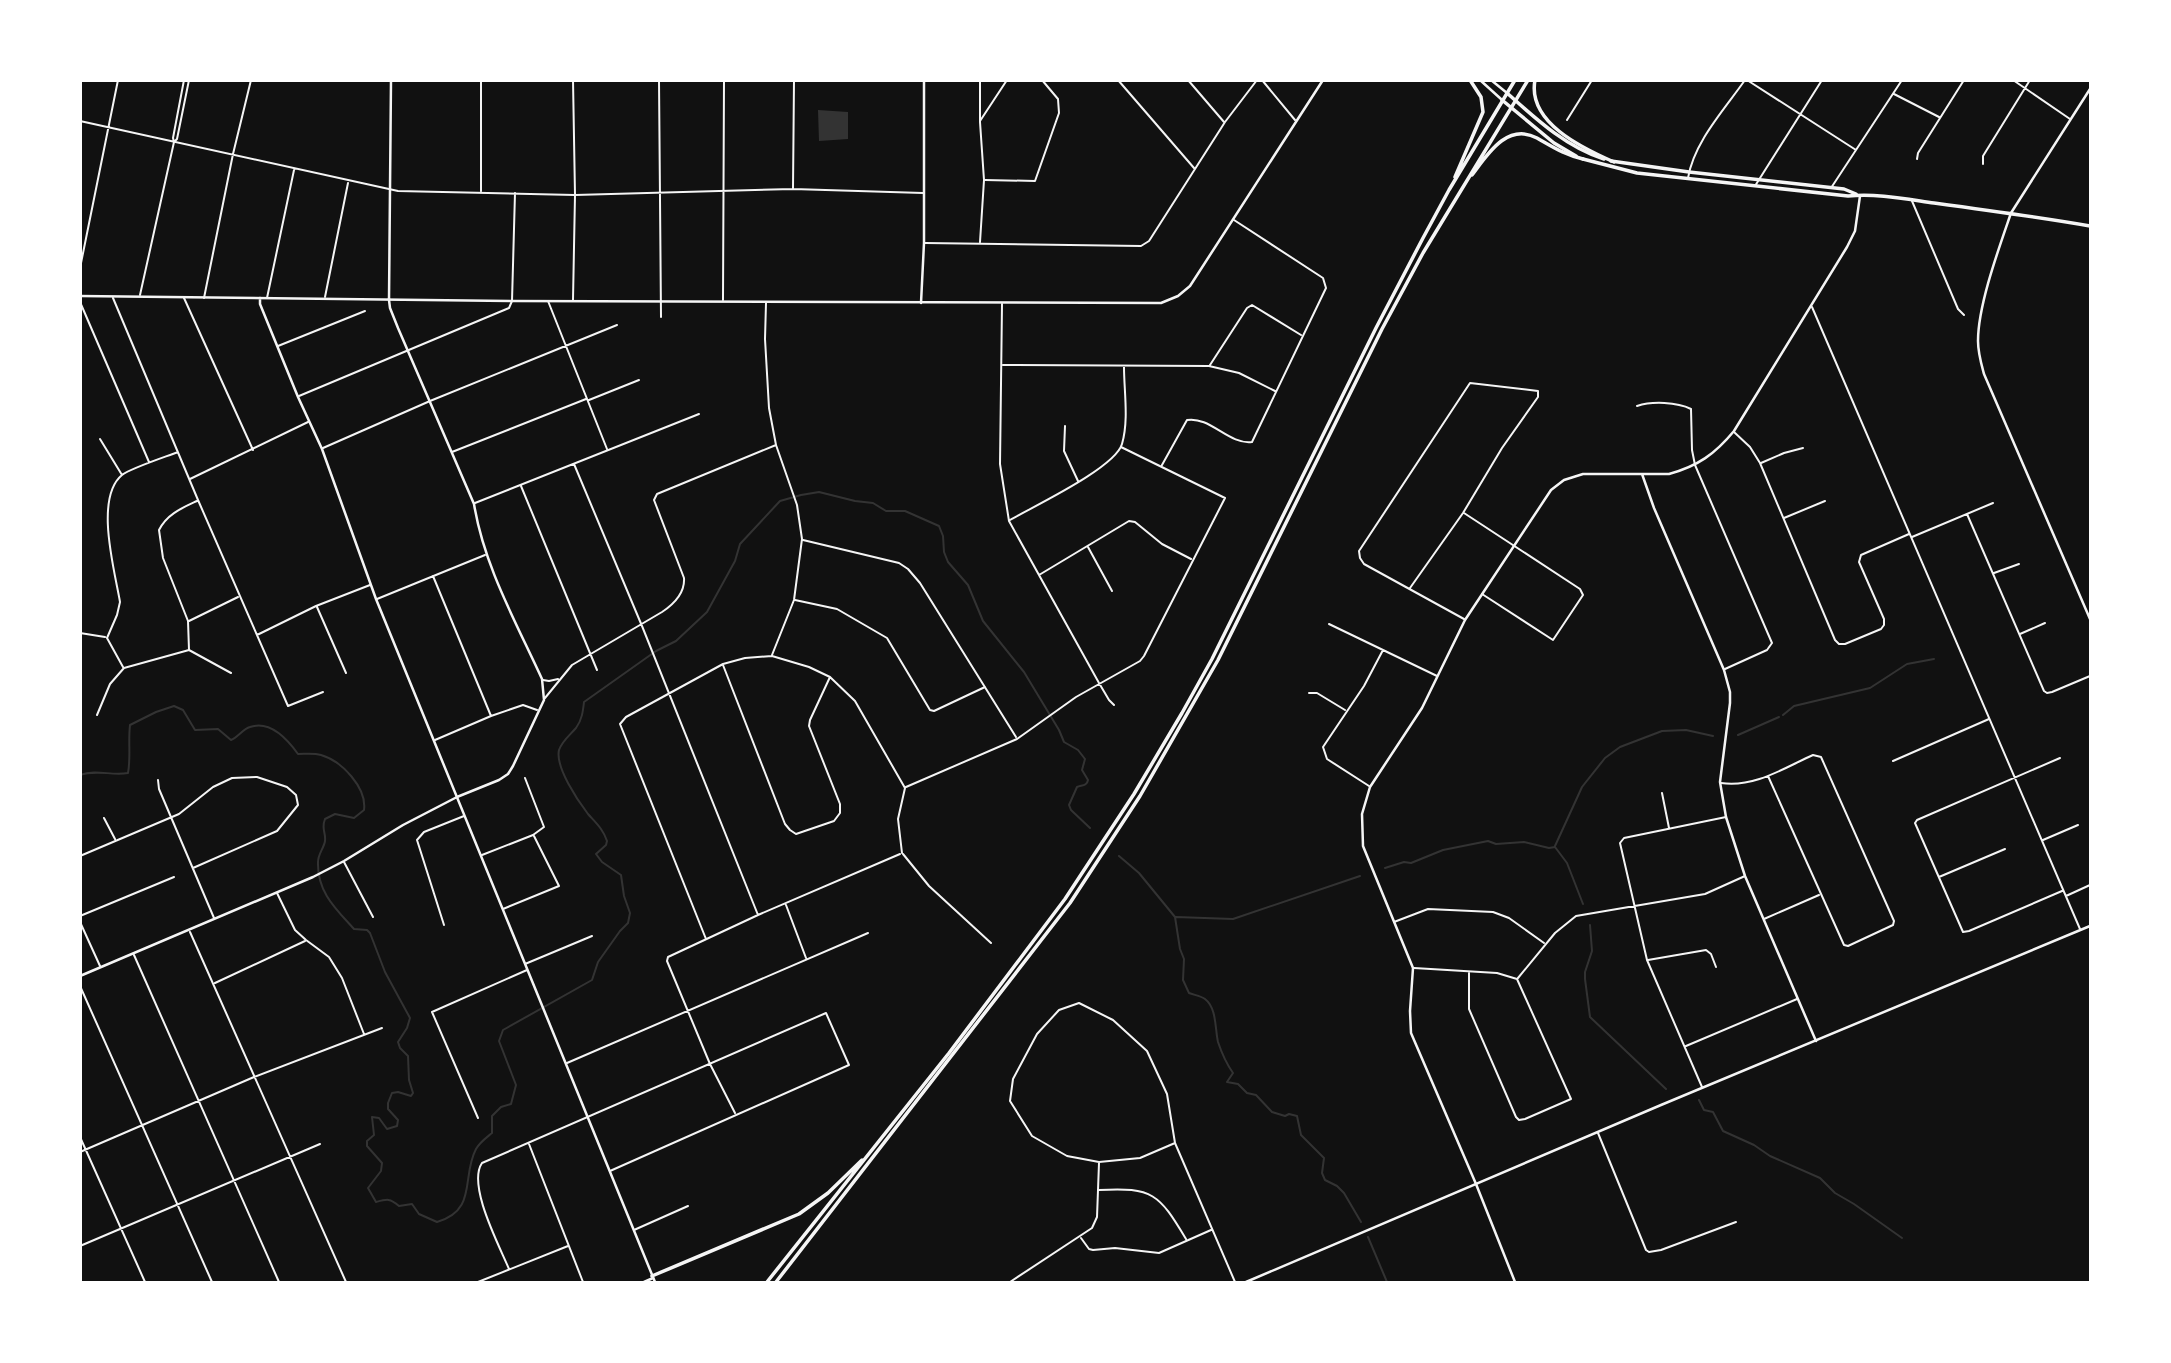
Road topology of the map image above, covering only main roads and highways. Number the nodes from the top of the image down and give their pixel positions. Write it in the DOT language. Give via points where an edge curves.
graph roads {
  1 [pos="391,80"];
  2 [pos="925,80"];
  3 [pos="1323,80"];
  4 [pos="1470,80"];
  5 [pos="1480,80"];
  6 [pos="1492,80"];
  7 [pos="1515,80"];
  8 [pos="1528,80"];
  9 [pos="1535,80"];
  10 [pos="2091,89"];
  11 [pos="1507,93"];
  12 [pos="1502,100"];
  13 [pos="1515,101"];
  14 [pos="1511,107"];
  15 [pos="1583,159"];
  16 [pos="1614,162"];
  17 [pos="1449,190"];
  18 [pos="1460,191"];
  19 [pos="1859,195"];
  20 [pos="2011,213"];
  21 [pos="2091,226"];
  22 [pos="80,296"];
  23 [pos="260,298"];
  24 [pos="389,300"];
  25 [pos="921,303"];
  26 [pos="1642,474"];
  27 [pos="2091,619"];
  28 [pos="457,797"];
  29 [pos="2091,926"];
  30 [pos="80,976"];
  31 [pos="1816,1041"];
  32 [pos="877,1145"];
  33 [pos="1476,1184"];
  34 [pos="654,1279"];
  35 [pos="644,1283"];
  36 [pos="767,1283"];
  37 [pos="776,1283"];
  38 [pos="1246,1283"];
  39 [pos="1515,1283"];
  1 -- 24 [label="main road"];
  2 -- 25 [label="main road"];
  3 -- 25 [label="main road" via="1189,286 1175,298 1153,304"];
  4 -- 17 [label="main road" via="1481,97 1483,112"];
  5 -- 12 [label="main road"];
  6 -- 11 [label="main road"];
  7 -- 11 [label="main road"];
  8 -- 13 [label="main road"];
  9 -- 16 [label="main road" via="1536,106 1546,118 1571,140"];
  10 -- 20 [label="main road"];
  11 -- 12 [label="main road"];
  11 -- 13 [label="main road"];
  12 -- 14 [label="main road"];
  12 -- 17 [label="main road"];
  13 -- 14 [label="main road"];
  13 -- 16 [label="main road" via="1575,147"];
  14 -- 15 [label="main road"];
  14 -- 18 [label="main road"];
  15 -- 18 [label="main road" via="1567,156 1530,135 1509,136 1490,150"];
  15 -- 19 [label="main road" via="1637,173"];
  16 -- 19 [label="main road" via="1831,187"];
  17 -- 32 [label="main road" via="1176,725 1065,899"];
  18 -- 37 [label="main road" via="1382,328 1219,660 1140,796 1070,903"];
  19 -- 20 [label="main road"];
  19 -- 26 [label="main road" via="1855,231 1734,431 1717,452 1695,465 1669,474"];
  20 -- 21 [label="main road"];
  20 -- 27 [label="main road" via="1979,327 1979,358"];
  22 -- 23 [label="main road"];
  23 -- 24 [label="main road"];
  23 -- 28 [label="main road"];
  24 -- 25 [label="main road"];
  24 -- 28 [label="main road" via="474,504 486,555 542,679 544,700 508,774"];
  26 -- 31 [label="main road" via="1724,670 1730,692 1720,782 1726,817 1745,876"];
  26 -- 33 [label="main road" via="1583,474 1564,480 1548,494 1465,620 1422,708 1370,787 1362,814 1361,838 1413,968 1411,1033"];
  28 -- 30 [label="main road" via="313,877"];
  28 -- 34 [label="main road"];
  29 -- 31 [label="main road"];
  31 -- 33 [label="main road"];
  32 -- 34 [label="main road" via="804,1211"];
  32 -- 36 [label="main road"];
  33 -- 38 [label="main road"];
  33 -- 39 [label="main road"];
  34 -- 35 [label="main road"];
}
